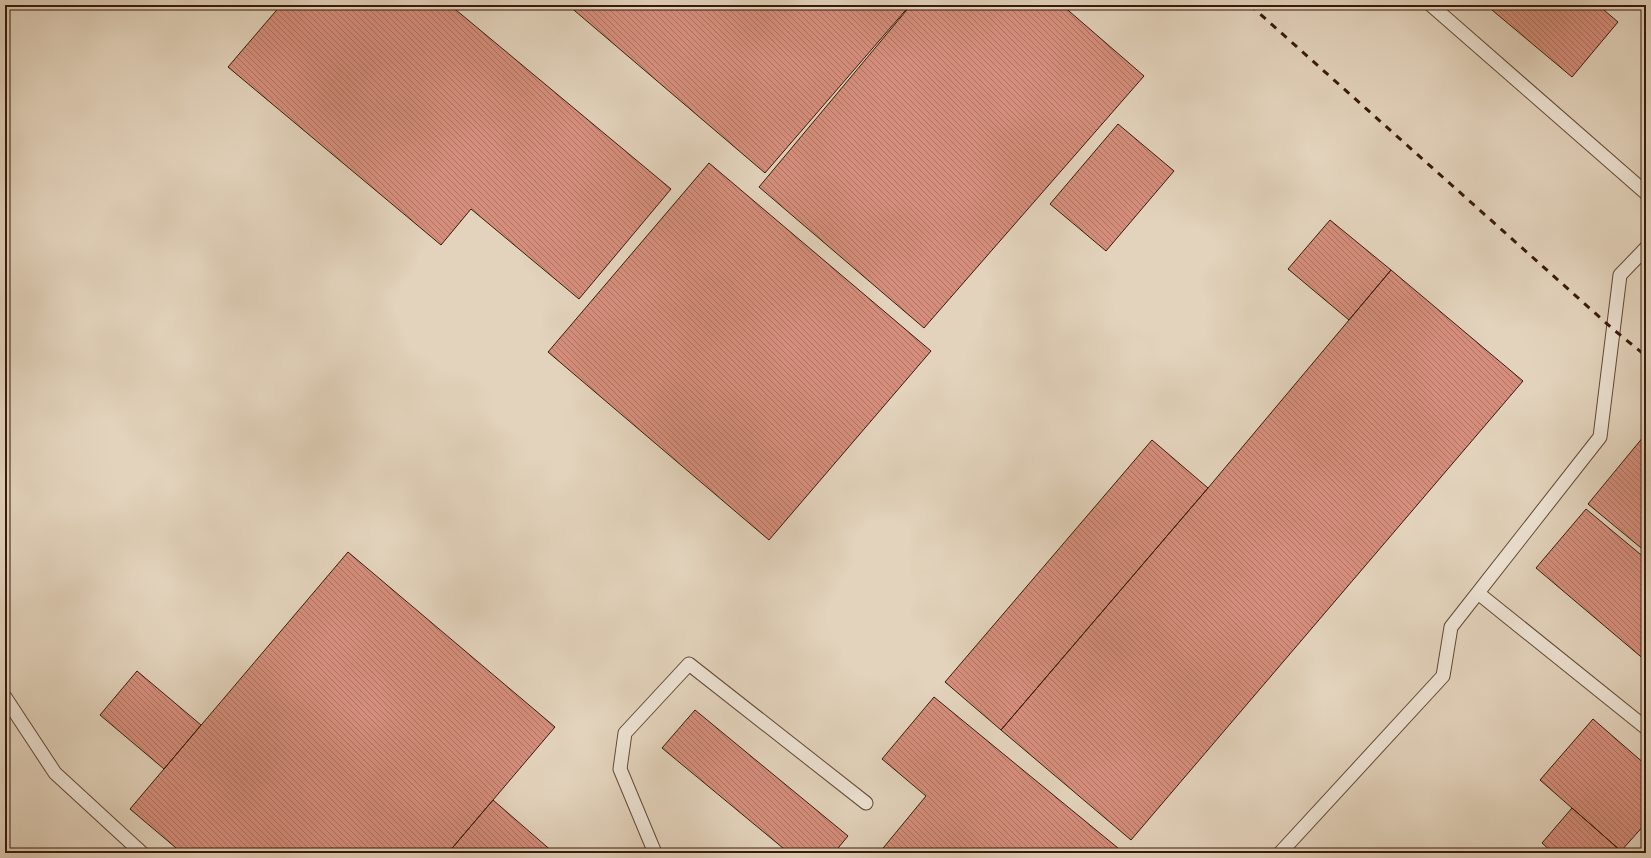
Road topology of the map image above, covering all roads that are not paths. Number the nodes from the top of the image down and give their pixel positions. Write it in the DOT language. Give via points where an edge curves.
graph roads {
  1 [pos="1431,5"];
  2 [pos="1646,193"];
  3 [pos="1646,248"];
  4 [pos="1478,594"];
  5 [pos="5,697"];
  6 [pos="1646,728"];
  7 [pos="866,803"];
  8 [pos="142,853"];
  9 [pos="655,853"];
  10 [pos="1280,853"];
  1 -- 2 [label="lane"];
  3 -- 4 [label="lane" via="1620,275 1600,437"];
  4 -- 6 [label="lane"];
  4 -- 10 [label="lane" via="1451,627 1444,676"];
  5 -- 8 [label="lane" via="55,773"];
  7 -- 9 [label="lane" via="688,664 625,733 620,769"];
}
